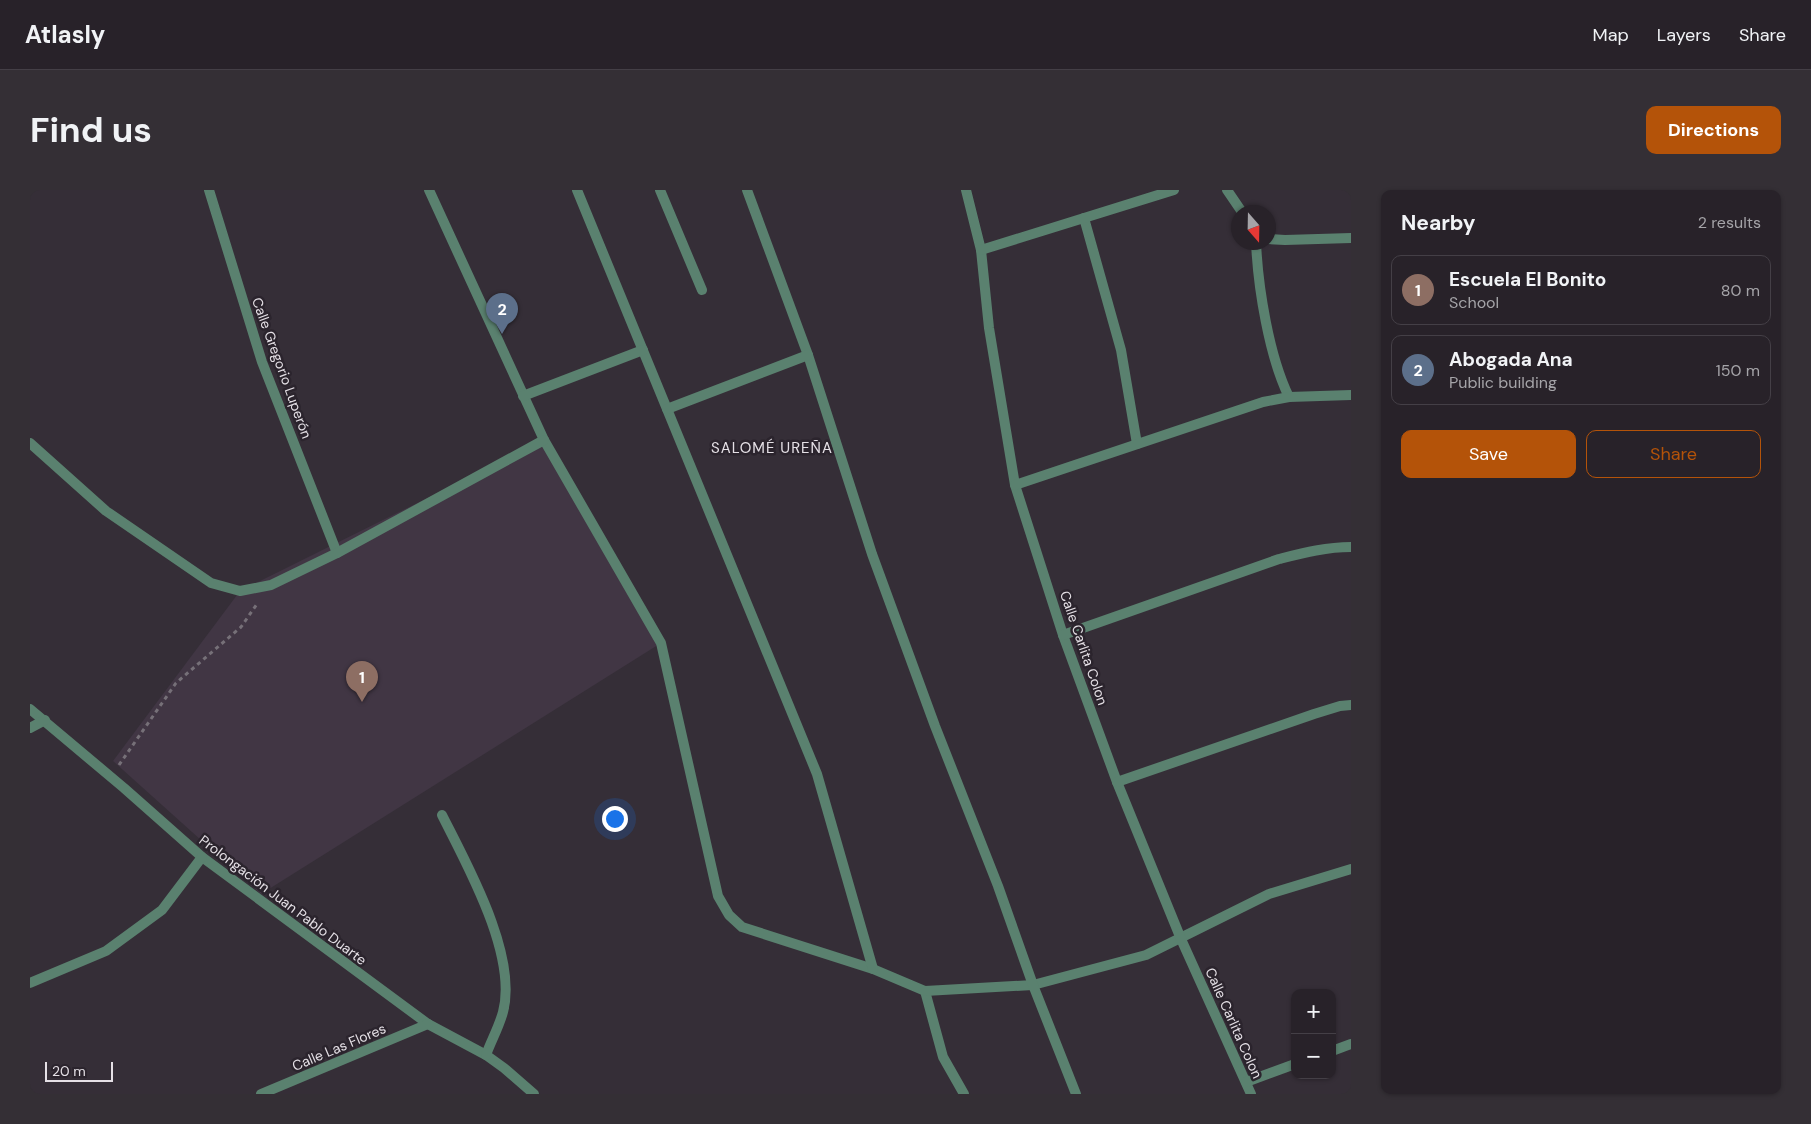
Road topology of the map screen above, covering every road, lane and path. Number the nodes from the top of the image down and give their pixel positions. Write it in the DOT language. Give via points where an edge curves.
graph roads {
  1 [pos="209,190"];
  2 [pos="429,190"];
  3 [pos="577,190"];
  4 [pos="660,190"];
  5 [pos="747,190"];
  6 [pos="966,190"];
  7 [pos="1174,190"];
  8 [pos="1227,190"];
  9 [pos="1237,205"];
  10 [pos="1084,218"];
  11 [pos="1351,238"];
  12 [pos="1276,239"];
  13 [pos="981,250"];
  14 [pos="1256,250"];
  15 [pos="702,290"];
  16 [pos="643,350"];
  17 [pos="808,355"];
  18 [pos="1351,395"];
  19 [pos="523,396"];
  20 [pos="1289,397"];
  21 [pos="667,409"];
  22 [pos="544,440"];
  23 [pos="30,442"];
  24 [pos="1137,444"];
  25 [pos="1015,484"];
  26 [pos="1351,547"];
  27 [pos="337,553"];
  28 [pos="271,585"];
  29 [pos="1063,635"];
  30 [pos="1351,705"];
  31 [pos="30,709"];
  32 [pos="45,720"];
  33 [pos="30,728"];
  34 [pos="111,777"];
  35 [pos="1117,782"];
  36 [pos="442,815"];
  37 [pos="202,857"];
  38 [pos="1351,869"];
  39 [pos="1181,939"];
  40 [pos="873,969"];
  41 [pos="30,983"];
  42 [pos="1033,985"];
  43 [pos="925,991"];
  44 [pos="428,1024"];
  45 [pos="1351,1044"];
  46 [pos="1336,1050"];
  47 [pos="486,1055"];
  48 [pos="1291,1065"];
  49 [pos="1246,1082"];
  50 [pos="261,1094"];
  51 [pos="534,1094"];
  52 [pos="964,1094"];
  53 [pos="1076,1094"];
  54 [pos="1251,1094"];
  1 -- 27 [label="street, Calle Gregorio Luperón" via="262,362"];
  2 -- 19 [label="street"];
  3 -- 16 [label="street"];
  4 -- 15 [label="street"];
  5 -- 17 [label="street"];
  6 -- 13 [label="street, Calle Carlita Colon"];
  7 -- 10 [label="street"];
  8 -- 9 [label="street"];
  10 -- 13 [label="street"];
  10 -- 24 [label="street" via="1121,350"];
  11 -- 12 [label="street"];
  13 -- 25 [label="street, Calle Carlita Colon" via="989,328"];
  14 -- 20 [label="street" via="1257,272 1269,331 1280,379"];
  16 -- 19 [label="street"];
  16 -- 21 [label="street"];
  17 -- 21 [label="street"];
  17 -- 42 [label="street" via="872,554"];
  18 -- 20 [label="street"];
  19 -- 22 [label="street"];
  20 -- 24 [label="street" via="1263,402"];
  21 -- 40 [label="street" via="817,774"];
  22 -- 27 [label="street"];
  22 -- 40 [label="street" via="661,643 718,896 729,915 742,927"];
  23 -- 28 [label="street" via="106,511 211,583 240,591"];
  24 -- 25 [label="street"];
  25 -- 29 [label="street, Calle Carlita Colon"];
  26 -- 29 [label="street" via="1279,559"];
  27 -- 28 [label="street"];
  28 -- 34 [label="path" via="241,627 176,683"];
  29 -- 35 [label="street, Calle Carlita Colon"];
  30 -- 35 [label="street" via="1314,714"];
  31 -- 32 [label="street, Prolongación Juan Pablo Duarte"];
  32 -- 33 [label="street"];
  32 -- 34 [label="street, Prolongación Juan Pablo Duarte"];
  34 -- 37 [label="street, Prolongación Juan Pablo Duarte"];
  35 -- 39 [label="street, Calle Carlita Colon"];
  36 -- 47 [label="street" via="480,892 506,978 503,1011"];
  37 -- 41 [label="street" via="162,910 106,951"];
  37 -- 44 [label="street, Prolongación Juan Pablo Duarte"];
  38 -- 39 [label="street" via="1269,894"];
  39 -- 42 [label="street" via="1146,956"];
  39 -- 49 [label="street, Calle Carlita Colon"];
  40 -- 43 [label="street"];
  42 -- 43 [label="street"];
  42 -- 53 [label="street"];
  43 -- 52 [label="street" via="943,1057"];
  44 -- 47 [label="street, Prolongación Juan Pablo Duarte"];
  44 -- 50 [label="street, Calle Las Flores"];
  45 -- 46 [label="street"];
  47 -- 51 [label="street, Prolongación Juan Pablo Duarte"];
  48 -- 49 [label="street"];
  49 -- 54 [label="street, Calle Carlita Colon"];
}
